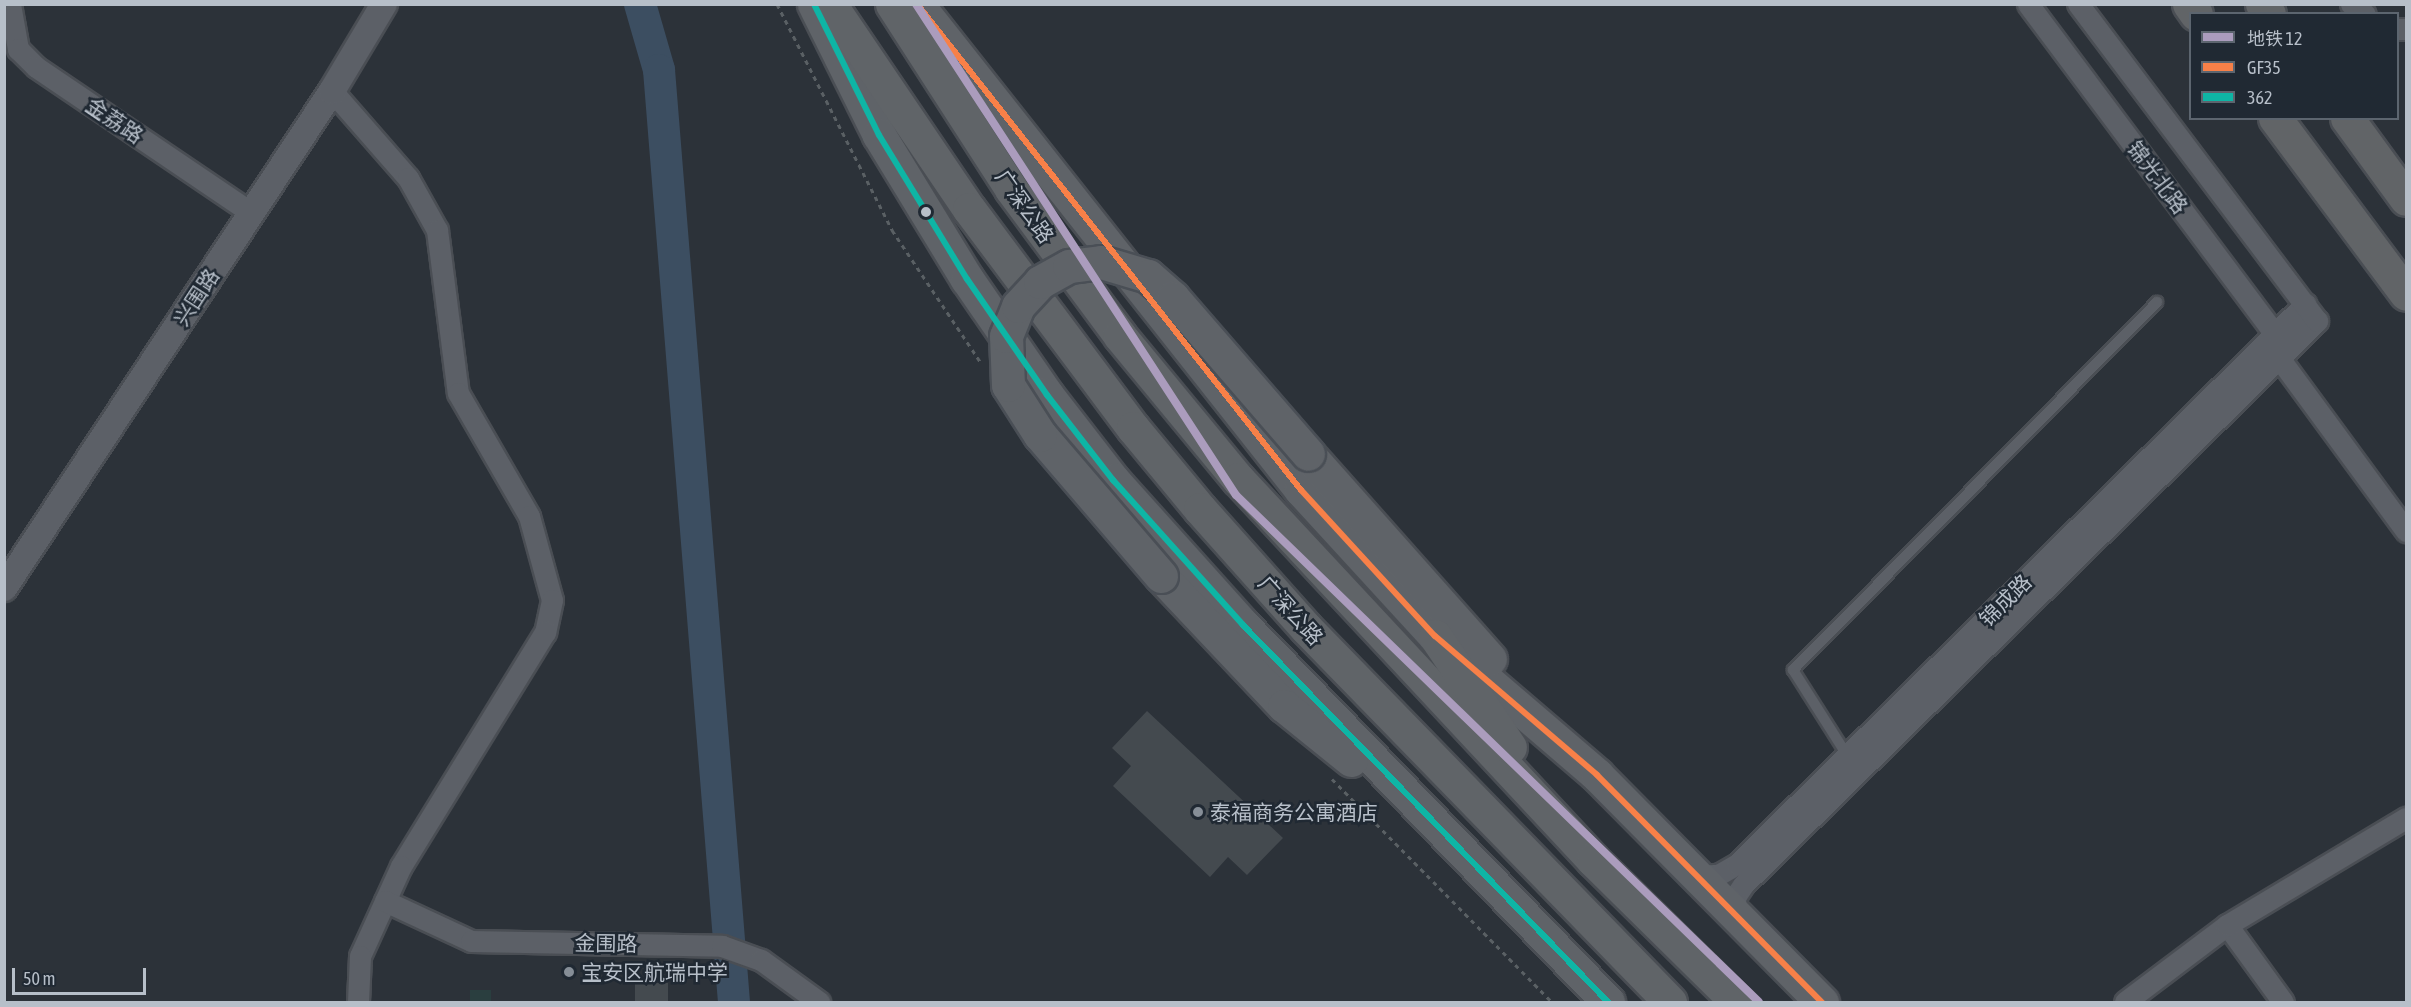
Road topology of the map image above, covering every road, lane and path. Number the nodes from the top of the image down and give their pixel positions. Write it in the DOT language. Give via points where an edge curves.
graph roads {
  1 [pos="10,4"];
  2 [pos="384,4"];
  3 [pos="814,4"];
  4 [pos="830,4"];
  5 [pos="892,4"];
  6 [pos="916,4"];
  7 [pos="2028,4"];
  8 [pos="2078,4"];
  9 [pos="332,91"];
  10 [pos="2276,120"];
  11 [pos="2348,120"];
  12 [pos="2406,199"];
  13 [pos="252,213"];
  14 [pos="2406,294"];
  15 [pos="2157,302"];
  16 [pos="2311,313"];
  17 [pos="2280,347"];
  18 [pos="2406,531"];
  19 [pos="4,588"];
  20 [pos="1435,636"];
  21 [pos="1847,755"];
  22 [pos="1597,776"];
  23 [pos="2406,818"];
  24 [pos="1445,834"];
  25 [pos="1593,860"];
  26 [pos="1696,876"];
  27 [pos="385,901"];
  28 [pos="1736,916"];
  29 [pos="2227,926"];
  30 [pos="1582,988"];
  31 [pos="358,1002"];
  32 [pos="819,1002"];
  33 [pos="1608,1002"];
  34 [pos="1670,1002"];
  35 [pos="1737,1002"];
  36 [pos="1822,1002"];
  37 [pos="2125,1002"];
  38 [pos="2283,1002"];
  1 -- 13 [label="street, 金荔路" via="18,49 36,67"];
  2 -- 9 [label="street, 兴围路"];
  3 -- 24 [label="main road" via="879,135 967,279 1047,395 1113,480 1243,625"];
  4 -- 34 [label="highway, 广深公路" via="969,209 1170,473 1314,636"];
  5 -- 25 [label="highway, 广深公路" via="1011,189 1176,406 1351,604"];
  6 -- 20 [label="main road" via="1301,490"];
  7 -- 17 [label="street, 锦光北路"];
  8 -- 16 [label="street, 锦光北路"];
  9 -- 13 [label="street, 兴围路"];
  9 -- 27 [label="street" via="408,178 437,230 458,393 529,516 552,600 545,632 401,866"];
  10 -- 14 [label="highway"];
  11 -- 12 [label="highway"];
  13 -- 19 [label="street, 兴围路"];
  15 -- 21 [label="lane" via="1793,670"];
  16 -- 17 [label="street, 锦成路"];
  17 -- 18 [label="street, 锦光北路"];
  17 -- 21 [label="street, 锦成路"];
  17 -- 28 [label="street, 锦成路" via="1743,885 1735,897"];
  20 -- 22 [label="main road"];
  20 -- 25 [label="highway"];
  21 -- 26 [label="street, 锦成路" via="1737,864 1718,875"];
  22 -- 24 [label="main road, bridge" via="1173,298 1148,276 1101,262 1069,266 1040,282 1018,306 1005,336 1008,385 1040,435 1161,576 1284,706"];
  22 -- 26 [label="main road"];
  23 -- 29 [label="street"];
  24 -- 30 [label="main road"];
  25 -- 35 [label="highway, 广深公路"];
  26 -- 28 [label="main road"];
  27 -- 31 [label="street" via="360,956"];
  27 -- 32 [label="street, 金围路" via="471,941 722,946 761,960"];
  28 -- 36 [label="main road"];
  29 -- 37 [label="street"];
  29 -- 38 [label="street"];
  30 -- 33 [label="main road"];
}
